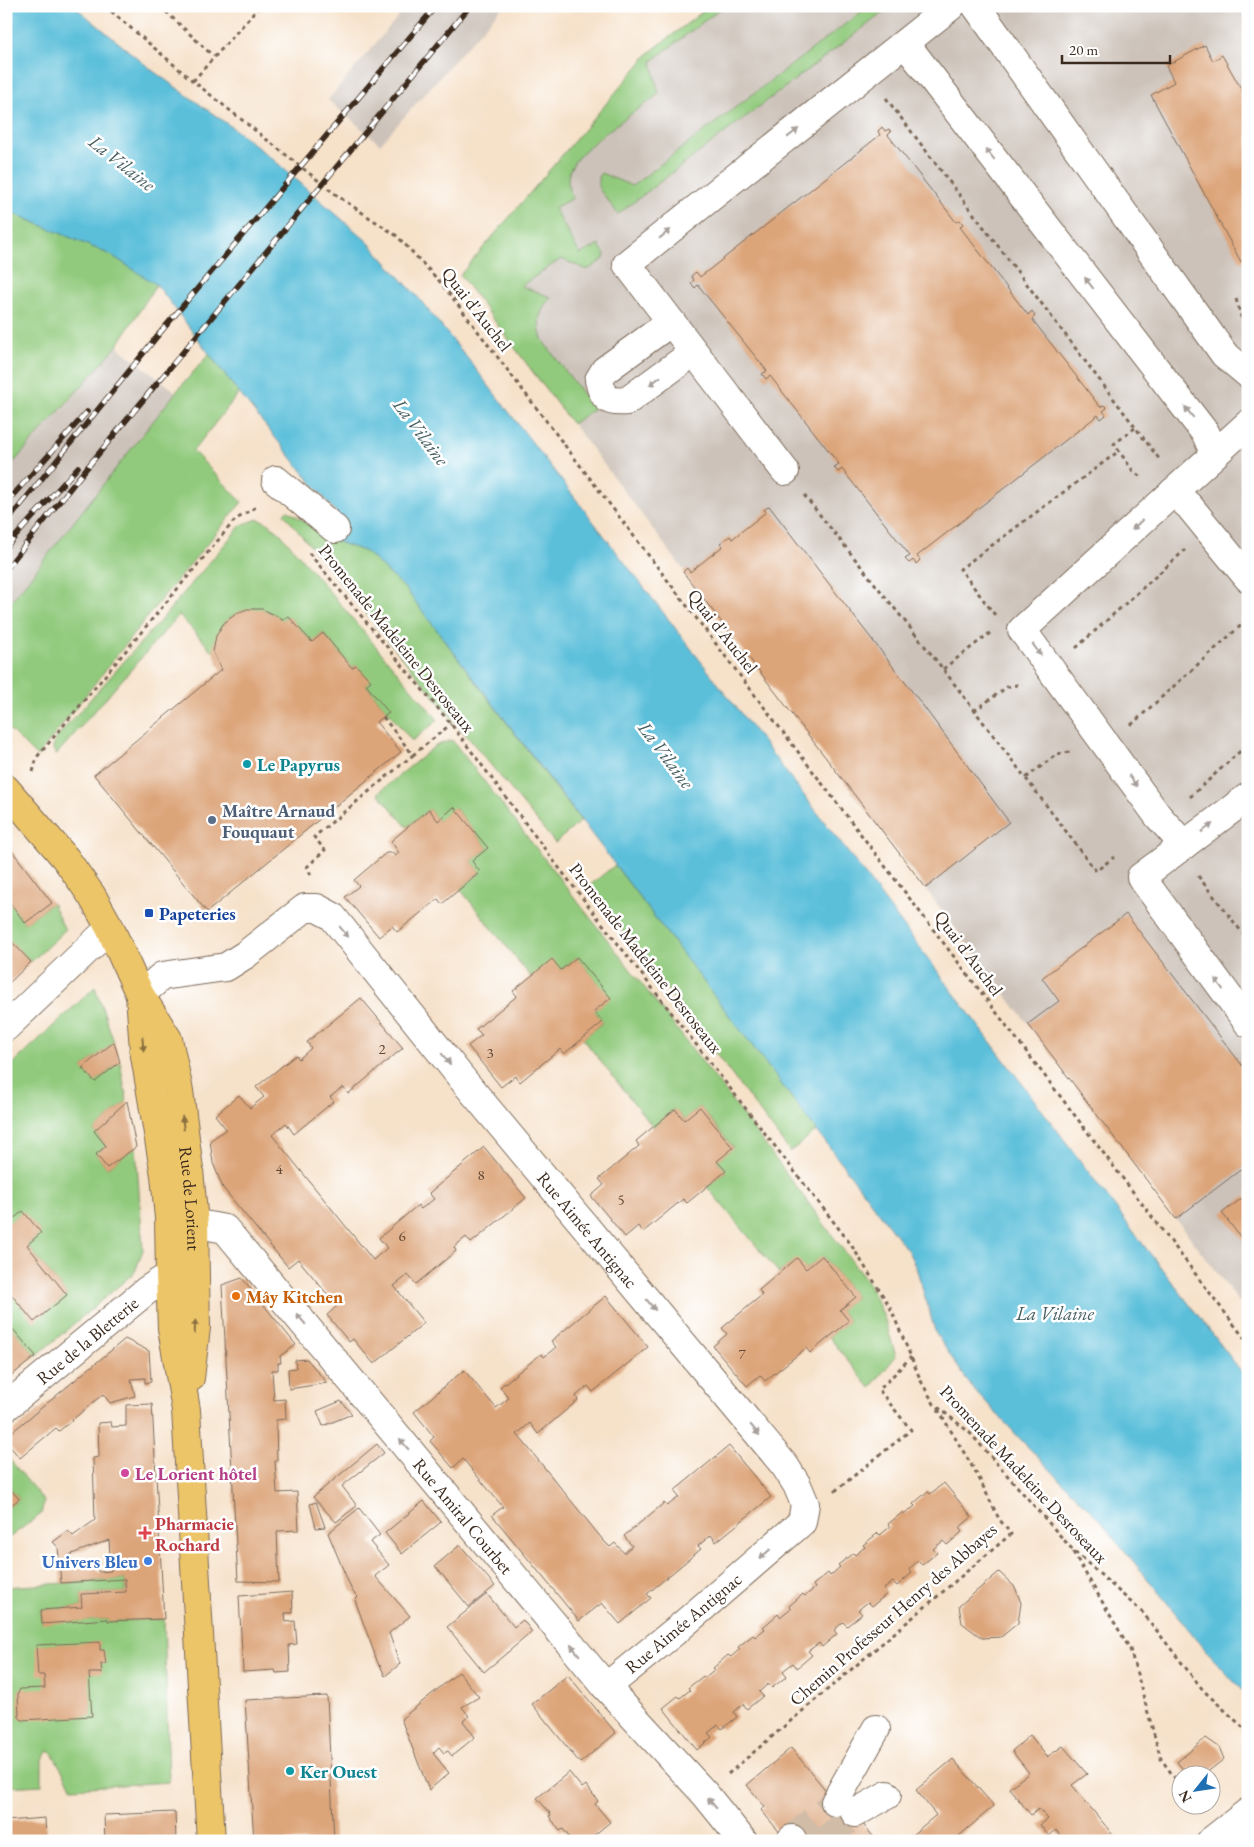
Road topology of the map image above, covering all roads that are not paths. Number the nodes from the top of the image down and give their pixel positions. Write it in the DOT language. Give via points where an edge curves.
graph roads {
  1 [pos="951,6"];
  2 [pos="976,6"];
  3 [pos="905,43"];
  4 [pos="671,322"];
  5 [pos="694,352"];
  6 [pos="1248,374"];
  7 [pos="1248,424"];
  8 [pos="1214,453"];
  9 [pos="785,471"];
  10 [pos="276,480"];
  11 [pos="1173,492"];
  12 [pos="335,529"];
  13 [pos="1248,578"];
  14 [pos="1248,797"];
  15 [pos="15,799"];
  16 [pos="1181,847"];
  17 [pos="110,928"];
  18 [pos="140,995"];
  19 [pos="1248,1023"];
  20 [pos="6,1027"];
  21 [pos="182,1221"];
  22 [pos="170,1275"];
  23 [pos="6,1407"];
  24 [pos="186,1410"];
  25 [pos="606,1687"];
  26 [pos="876,1729"];
  27 [pos="886,1795"];
  28 [pos="1248,1812"];
  29 [pos="211,1841"];
  30 [pos="743,1841"];
  31 [pos="1211,1841"];
  1 -- 3 [label="street"];
  2 -- 6 [label="street" via="1224,354"];
  4 -- 3 [label="street, one-way" via="627,264"];
  8 -- 3 [label="street, one-way" via="1206,434"];
  4 -- 5 [label="street"];
  5 -- 4 [label="street, one-way" via="627,402 615,403 606,398 599,380 605,370"];
  5 -- 9 [label="street"];
  7 -- 8 [label="street"];
  8 -- 11 [label="street"];
  10 -- 12 [label="street"];
  11 -- 13 [label="street" via="1189,506"];
  11 -- 16 [label="street, one-way" via="1022,630"];
  16 -- 14 [label="street, one-way"];
  15 -- 17 [label="main road" via="66,859"];
  19 -- 16 [label="street, one-way" via="1141,877"];
  17 -- 18 [label="main road"];
  17 -- 20 [label="street"];
  18 -- 21 [label="main road" via="144,1050 165,1175"];
  18 -- 25 [label="street, Rue Aimée Antignac, one-way" via="162,976 226,967 305,908 317,908 332,916 464,1081 785,1466 805,1504 802,1522"];
  21 -- 22 [label="main road"];
  24 -- 21 [label="main road, Rue de Lorient, one-way" via="196,1327"];
  25 -- 21 [label="street, Rue Amiral Courbet, one-way" via="225,1229"];
  22 -- 23 [label="street, Rue de la Bletterie" via="146,1291"];
  22 -- 24 [label="main road" via="172,1328"];
  24 -- 29 [label="main road"];
  30 -- 25 [label="street, Rue Amiral Courbet, one-way"];
  26 -- 27 [label="street" via="845,1808"];
  28 -- 31 [label="street"];
}
